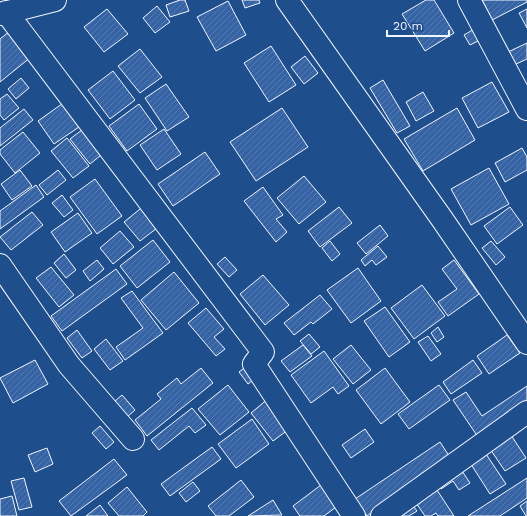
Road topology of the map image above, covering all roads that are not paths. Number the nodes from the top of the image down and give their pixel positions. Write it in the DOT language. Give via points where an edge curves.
graph roads {
  1 [pos="55,0"];
  2 [pos="287,0"];
  3 [pos="469,0"];
  4 [pos="3,13"];
  5 [pos="527,110"];
  6 [pos="0,265"];
  7 [pos="527,342"];
  8 [pos="527,412"];
  9 [pos="133,439"];
  10 [pos="354,516"];
  11 [pos="382,516"];
  1 -- 4 [label="street"];
  2 -- 7 [label="street"];
  3 -- 5 [label="street"];
  4 -- 10 [label="street" via="263,352 254,364"];
  6 -- 9 [label="street" via="69,365"];
  8 -- 11 [label="street"];
}
